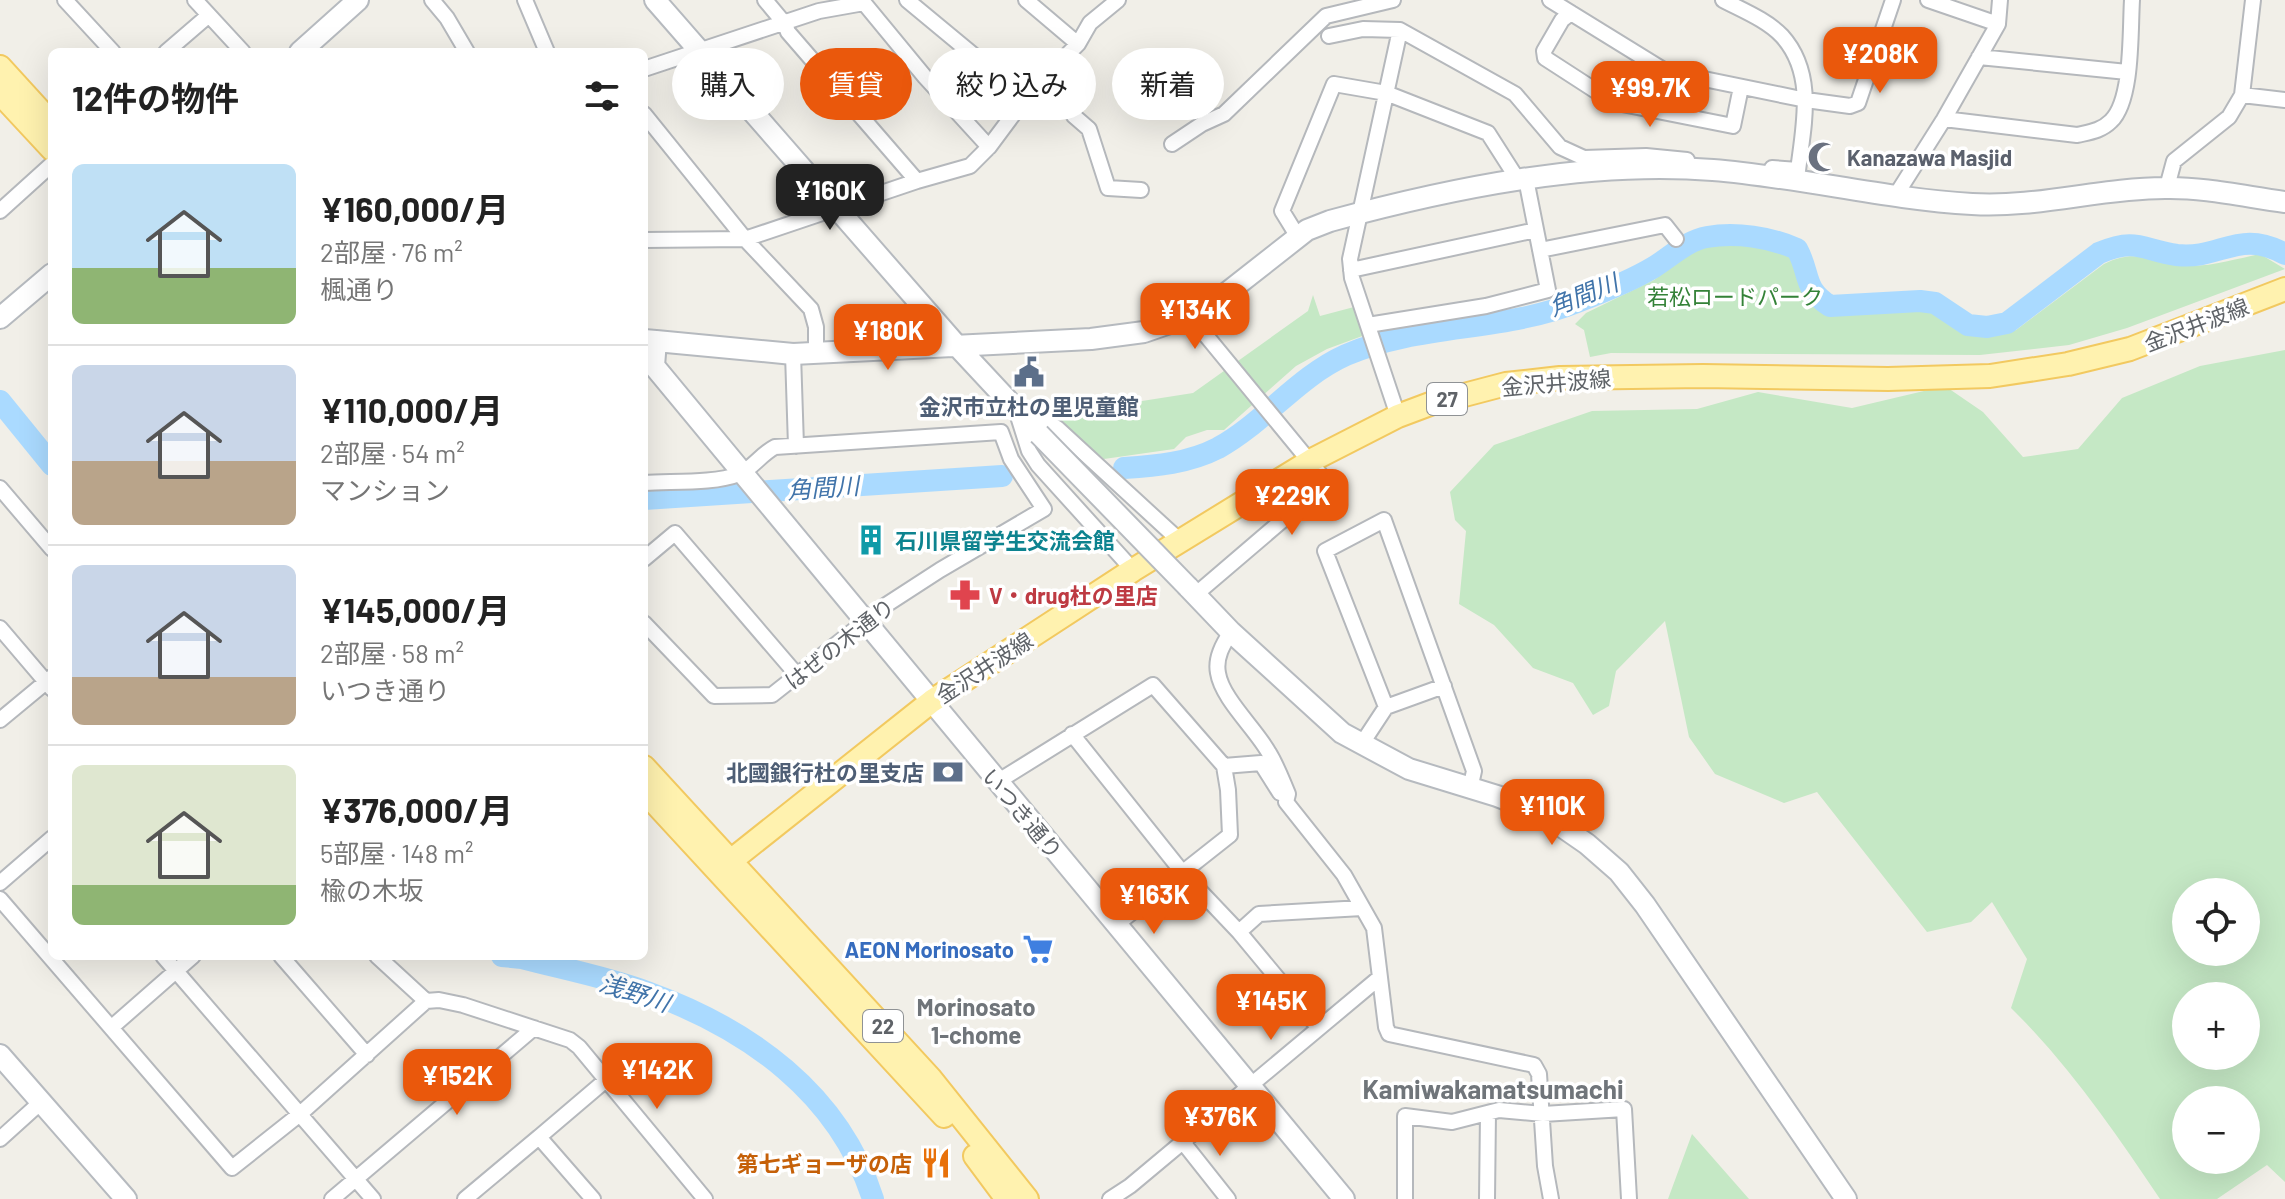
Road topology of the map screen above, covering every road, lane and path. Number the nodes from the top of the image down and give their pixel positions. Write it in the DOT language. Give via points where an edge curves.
graph roads {
  1 [pos="65,0"];
  2 [pos="195,0"];
  3 [pos="358,0"];
  4 [pos="432,0"];
  5 [pos="525,0"];
  6 [pos="655,0"];
  7 [pos="765,0"];
  8 [pos="907,0"];
  9 [pos="1026,0"];
  10 [pos="1118,0"];
  11 [pos="1393,0"];
  12 [pos="1550,0"];
  13 [pos="1723,0"];
  14 [pos="1893,0"];
  15 [pos="1928,0"];
  16 [pos="2000,0"];
  17 [pos="2132,0"];
  18 [pos="2253,0"];
  19 [pos="836,4"];
  20 [pos="1571,13"];
  21 [pos="209,15"];
  22 [pos="785,24"];
  23 [pos="1998,24"];
  24 [pos="1400,30"];
  25 [pos="1329,36"];
  26 [pos="1078,44"];
  27 [pos="109,48"];
  28 [pos="171,48"];
  29 [pos="239,48"];
  30 [pos="304,48"];
  31 [pos="459,48"];
  32 [pos="545,48"];
  33 [pos="696,48"];
  34 [pos="709,48"];
  35 [pos="965,48"];
  36 [pos="1074,48"];
  37 [pos="1979,57"];
  38 [pos="672,60"];
  39 [pos="0,67"];
  40 [pos="648,68"];
  41 [pos="2127,72"];
  42 [pos="1741,87"];
  43 [pos="0,93"];
  44 [pos="1386,93"];
  45 [pos="2242,95"];
  46 [pos="1806,100"];
  47 [pos="2285,100"];
  48 [pos="648,119"];
  49 [pos="1944,119"];
  50 [pos="48,120"];
  51 [pos="761,120"];
  52 [pos="1009,120"];
  53 [pos="1079,120"];
  54 [pos="1172,144"];
  55 [pos="48,145"];
  56 [pos="989,147"];
  57 [pos="48,168"];
  58 [pos="1797,175"];
  59 [pos="1522,180"];
  60 [pos="917,181"];
  61 [pos="2167,187"];
  62 [pos="1141,190"];
  63 [pos="1896,195"];
  64 [pos="2285,202"];
  65 [pos="839,208"];
  66 [pos="0,211"];
  67 [pos="1359,213"];
  68 [pos="1536,230"];
  69 [pos="1298,237"];
  70 [pos="745,239"];
  71 [pos="1676,239"];
  72 [pos="648,240"];
  73 [pos="1540,250"];
  74 [pos="1351,270"];
  75 [pos="48,277"];
  76 [pos="2285,289"];
  77 [pos="1190,316"];
  78 [pos="0,318"];
  79 [pos="1370,330"];
  80 [pos="650,340"];
  81 [pos="958,347"];
  82 [pos="816,353"];
  83 [pos="793,354"];
  84 [pos="1016,410"];
  85 [pos="1398,416"];
  86 [pos="796,446"];
  87 [pos="1312,460"];
  88 [pos="747,478"];
  89 [pos="648,480"];
  90 [pos="0,488"];
  91 [pos="1180,541"];
  92 [pos="48,544"];
  93 [pos="648,556"];
  94 [pos="1133,570"];
  95 [pos="1191,591"];
  96 [pos="866,620"];
  97 [pos="648,627"];
  98 [pos="0,628"];
  99 [pos="1231,632"];
  100 [pos="797,675"];
  101 [pos="48,681"];
  102 [pos="48,684"];
  103 [pos="1444,686"];
  104 [pos="932,701"];
  105 [pos="1386,707"];
  106 [pos="0,720"];
  107 [pos="1072,734"];
  108 [pos="1361,745"];
  109 [pos="1224,766"];
  110 [pos="648,772"];
  111 [pos="997,782"];
  112 [pos="1470,789"];
  113 [pos="648,795"];
  114 [pos="1286,802"];
  115 [pos="48,841"];
  116 [pos="725,865"];
  117 [pos="1183,873"];
  118 [pos="0,883"];
  119 [pos="0,899"];
  120 [pos="1362,908"];
  121 [pos="1116,925"];
  122 [pos="1239,932"];
  123 [pos="48,954"];
  124 [pos="53,960"];
  125 [pos="166,960"];
  126 [pos="188,960"];
  127 [pos="284,960"];
  128 [pos="381,960"];
  129 [pos="176,971"];
  130 [pos="1379,978"];
  131 [pos="426,1001"];
  132 [pos="112,1027"];
  133 [pos="1318,1027"];
  134 [pos="534,1028"];
  135 [pos="0,1055"];
  136 [pos="367,1055"];
  137 [pos="606,1080"];
  138 [pos="1249,1085"];
  139 [pos="41,1102"];
  140 [pos="1488,1113"];
  141 [pos="300,1114"];
  142 [pos="1543,1114"];
  143 [pos="539,1137"];
  144 [pos="0,1139"];
  145 [pos="1182,1141"];
  146 [pos="356,1178"];
  147 [pos="1134,1193"];
  148 [pos="481,1194"];
  149 [pos="126,1199"];
  150 [pos="332,1199"];
  151 [pos="373,1199"];
  152 [pos="465,1199"];
  153 [pos="593,1199"];
  154 [pos="705,1199"];
  155 [pos="1007,1199"];
  156 [pos="1027,1199"];
  157 [pos="1110,1199"];
  158 [pos="1228,1199"];
  159 [pos="1344,1199"];
  160 [pos="1405,1199"];
  161 [pos="1487,1199"];
  162 [pos="1551,1199"];
  163 [pos="1629,1199"];
  164 [pos="1846,1199"];
  1 -- 27 [label="street"];
  2 -- 21 [label="street"];
  3 -- 30 [label="street"];
  4 -- 31 [label="street"];
  5 -- 32 [label="street"];
  6 -- 33 [label="street"];
  7 -- 22 [label="street"];
  8 -- 35 [label="street"];
  9 -- 26 [label="street"];
  10 -- 26 [label="street" via="1090,23"];
  11 -- 54 [label="street" via="1326,16 1224,114"];
  12 -- 20 [label="street"];
  13 -- 46 [label="street" via="1781,34 1804,78"];
  14 -- 46 [label="street" via="1858,103"];
  15 -- 23 [label="street"];
  16 -- 23 [label="street"];
  17 -- 41 [label="street"];
  18 -- 45 [label="street"];
  19 -- 22 [label="street"];
  19 -- 56 [label="street" via="864,3"];
  20 -- 42 [label="street" via="1665,71"];
  20 -- 42 [label="street" via="1544,51 1545,58 1622,104 1733,126"];
  21 -- 28 [label="street"];
  21 -- 29 [label="street"];
  22 -- 34 [label="street"];
  22 -- 60 [label="street"];
  23 -- 37 [label="street"];
  24 -- 25 [label="street" via="1363,29"];
  24 -- 44 [label="street"];
  24 -- 58 [label="street" via="1515,94 1560,147 1584,158 1646,156"];
  26 -- 36 [label="street"];
  37 -- 41 [label="street"];
  37 -- 49 [label="street"];
  38 -- 40 [label="street"];
  39 -- 50 [label="main road"];
  41 -- 49 [label="street" via="2123,101 2113,120 2098,131 2077,135"];
  42 -- 46 [label="street"];
  43 -- 55 [label="main road"];
  44 -- 59 [label="street" via="1488,133"];
  44 -- 67 [label="street"];
  44 -- 69 [label="street" via="1334,84 1282,211"];
  45 -- 47 [label="street"];
  45 -- 61 [label="street" via="2229,117 2174,161"];
  46 -- 58 [label="street"];
  48 -- 70 [label="street"];
  49 -- 63 [label="street"];
  51 -- 65 [label="street"];
  52 -- 56 [label="street"];
  53 -- 62 [label="street" via="1089,129 1108,188"];
  56 -- 60 [label="street" via="970,166"];
  57 -- 66 [label="street"];
  58 -- 59 [label="street" via="1657,169"];
  58 -- 63 [label="street"];
  59 -- 67 [label="street"];
  59 -- 68 [label="street"];
  60 -- 65 [label="street"];
  61 -- 63 [label="street" via="2009,205"];
  61 -- 64 [label="street"];
  65 -- 70 [label="street"];
  65 -- 81 [label="street"];
  67 -- 69 [label="street"];
  67 -- 74 [label="street"];
  68 -- 73 [label="street"];
  68 -- 74 [label="street"];
  69 -- 77 [label="street"];
  70 -- 72 [label="street"];
  70 -- 82 [label="street" via="811,309"];
  71 -- 73 [label="street" via="1665,225"];
  73 -- 79 [label="street" via="1548,290"];
  74 -- 79 [label="street"];
  75 -- 78 [label="street"];
  76 -- 85 [label="main road, 金沢井波線 / 27" via="2130,349 1990,376 1560,378 1459,395"];
  77 -- 81 [label="street" via="1144,332"];
  77 -- 87 [label="street"];
  79 -- 85 [label="street"];
  80 -- 83 [label="street"];
  80 -- 88 [label="street" via="654,366"];
  81 -- 82 [label="street"];
  81 -- 84 [label="street"];
  82 -- 83 [label="street"];
  83 -- 86 [label="street"];
  84 -- 91 [label="street" via="1057,428"];
  84 -- 94 [label="street" via="1038,465"];
  84 -- 95 [label="street, bridge"];
  85 -- 87 [label="main road, 金沢井波線 / 27"];
  86 -- 88 [label="street" via="764,453"];
  86 -- 96 [label="street, はぜの木通り" via="1001,432 1011,459 1044,509"];
  87 -- 91 [label="main road, 金沢井波線 / 27"];
  87 -- 95 [label="street" via="1320,474 1319,489"];
  88 -- 89 [label="street"];
  88 -- 96 [label="street, いつき通り"];
  90 -- 92 [label="street"];
  91 -- 94 [label="main road, 金沢井波線 / 27"];
  93 -- 100 [label="street" via="675,533"];
  94 -- 104 [label="main road, 金沢井波線 / 27"];
  95 -- 99 [label="street"];
  96 -- 100 [label="street, はぜの木通り"];
  96 -- 104 [label="street, いつき通り"];
  97 -- 100 [label="street, はぜの木通り" via="714,696 772,695"];
  98 -- 101 [label="street"];
  99 -- 108 [label="street"];
  99 -- 114 [label="street" via="1219,653 1218,673 1269,752 1288,794"];
  102 -- 106 [label="street"];
  103 -- 105 [label="street"];
  103 -- 105 [label="street" via="1384,520 1325,551"];
  103 -- 112 [label="street" via="1474,771"];
  104 -- 111 [label="street, いつき通り"];
  104 -- 116 [label="main road, 金沢井波線 / 27"];
  105 -- 108 [label="street"];
  107 -- 109 [label="street" via="1153,685"];
  107 -- 111 [label="street"];
  107 -- 117 [label="street"];
  108 -- 112 [label="street" via="1409,769"];
  109 -- 114 [label="street" via="1261,763"];
  109 -- 117 [label="street" via="1230,835"];
  110 -- 116 [label="main road, 22"];
  111 -- 121 [label="street, いつき通り"];
  112 -- 164 [label="street" via="1525,807 1561,826 1619,872"];
  113 -- 116 [label="main road, 22"];
  114 -- 120 [label="street" via="1344,875"];
  115 -- 118 [label="street"];
  116 -- 155 [label="main road, 22" via="945,1116"];
  116 -- 156 [label="main road, 22" via="931,1079"];
  117 -- 121 [label="street"];
  117 -- 122 [label="street"];
  119 -- 123 [label="street"];
  120 -- 122 [label="street" via="1259,914"];
  120 -- 130 [label="street" via="1374,928"];
  121 -- 138 [label="street, いつき通り"];
  122 -- 133 [label="street"];
  124 -- 132 [label="street"];
  125 -- 129 [label="street"];
  126 -- 129 [label="street"];
  127 -- 136 [label="street"];
  128 -- 131 [label="street"];
  129 -- 132 [label="street"];
  129 -- 141 [label="street"];
  130 -- 133 [label="street"];
  130 -- 142 [label="street" via="1389,1034 1534,1065"];
  131 -- 134 [label="street" via="463,1005"];
  131 -- 136 [label="street"];
  132 -- 141 [label="street" via="232,1168"];
  133 -- 138 [label="street"];
  134 -- 137 [label="street" via="570,1040"];
  134 -- 146 [label="street"];
  135 -- 139 [label="street"];
  136 -- 141 [label="street"];
  137 -- 143 [label="street"];
  137 -- 154 [label="street"];
  138 -- 145 [label="street"];
  138 -- 159 [label="street, いつき通り"];
  139 -- 144 [label="street"];
  139 -- 149 [label="street"];
  140 -- 142 [label="street"];
  140 -- 160 [label="street" via="1452,1122 1405,1116"];
  140 -- 161 [label="street"];
  141 -- 146 [label="street"];
  142 -- 162 [label="street"];
  142 -- 163 [label="street" via="1624,1109"];
  143 -- 148 [label="street"];
  143 -- 153 [label="street"];
  145 -- 147 [label="street"];
  145 -- 158 [label="street"];
  146 -- 150 [label="street"];
  146 -- 151 [label="street"];
  147 -- 157 [label="street"];
  148 -- 152 [label="street"];
}
